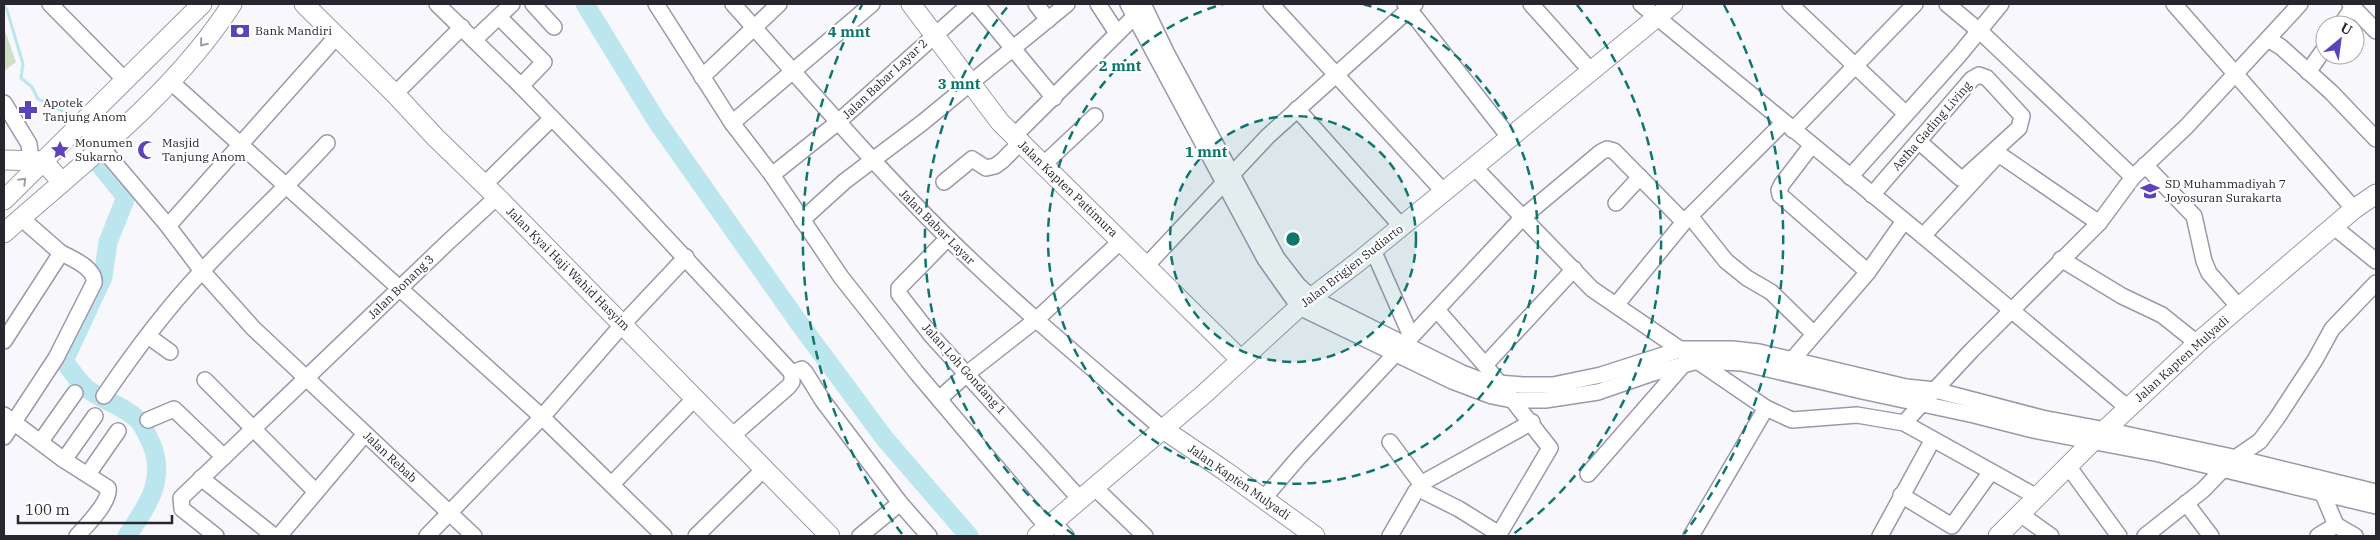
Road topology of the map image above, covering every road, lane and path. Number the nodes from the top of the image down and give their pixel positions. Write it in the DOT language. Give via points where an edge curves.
graph roads {
  1 [pos="50,4"];
  2 [pos="200,4"];
  3 [pos="232,4"];
  4 [pos="304,4"];
  5 [pos="437,4"];
  6 [pos="512,4"];
  7 [pos="533,4"];
  8 [pos="656,4"];
  9 [pos="733,4"];
  10 [pos="779,4"];
  11 [pos="872,4"];
  12 [pos="911,4"];
  13 [pos="970,4"];
  14 [pos="976,4"];
  15 [pos="1036,4"];
  16 [pos="1067,4"];
  17 [pos="1098,4"];
  18 [pos="1272,4"];
  19 [pos="1531,4"];
  20 [pos="1641,4"];
  21 [pos="1673,4"];
  22 [pos="1790,4"];
  23 [pos="1915,4"];
  24 [pos="1947,4"];
  25 [pos="2001,4"];
  26 [pos="2300,4"];
  27 [pos="2352,5"];
  28 [pos="1410,6"];
  29 [pos="2182,7"];
  30 [pos="1139,9"];
  31 [pos="499,17"];
  32 [pos="1658,18"];
  33 [pos="1048,20"];
  34 [pos="462,27"];
  35 [pos="754,27"];
  36 [pos="554,28"];
  37 [pos="1978,31"];
  38 [pos="2376,31"];
  39 [pos="1117,33"];
  40 [pos="934,34"];
  41 [pos="337,36"];
  42 [pos="2268,39"];
  43 [pos="474,40"];
  44 [pos="1011,48"];
  45 [pos="2315,62"];
  46 [pos="1854,65"];
  47 [pos="793,71"];
  48 [pos="1591,71"];
  49 [pos="2308,72"];
  50 [pos="2236,73"];
  51 [pos="1337,75"];
  52 [pos="702,77"];
  53 [pos="125,80"];
  54 [pos="170,81"];
  55 [pos="970,84"];
  56 [pos="521,86"];
  57 [pos="395,94"];
  58 [pos="1054,98"];
  59 [pos="4,103"];
  60 [pos="1297,109"];
  61 [pos="1905,113"];
  62 [pos="1095,116"];
  63 [pos="552,118"];
  64 [pos="732,123"];
  65 [pos="837,123"];
  66 [pos="79,124"];
  67 [pos="1789,126"];
  68 [pos="1510,137"];
  69 [pos="2376,139"];
  70 [pos="1017,140"];
  71 [pos="327,142"];
  72 [pos="241,145"];
  73 [pos="1812,145"];
  74 [pos="1923,145"];
  75 [pos="99,150"];
  76 [pos="6,157"];
  77 [pos="871,160"];
  78 [pos="37,161"];
  79 [pos="1043,165"];
  80 [pos="2146,165"];
  81 [pos="1474,167"];
  82 [pos="772,175"];
  83 [pos="1640,177"];
  84 [pos="1850,177"];
  85 [pos="2133,177"];
  86 [pos="1228,179"];
  87 [pos="61,182"];
  88 [pos="944,182"];
  89 [pos="286,188"];
  90 [pos="491,190"];
  91 [pos="1443,191"];
  92 [pos="2376,194"];
  93 [pos="1872,195"];
  94 [pos="4,200"];
  95 [pos="1616,203"];
  96 [pos="2354,209"];
  97 [pos="1523,217"];
  98 [pos="21,218"];
  99 [pos="1687,219"];
  100 [pos="802,220"];
  101 [pos="1904,221"];
  102 [pos="2099,223"];
  103 [pos="168,226"];
  104 [pos="1402,227"];
  105 [pos="2334,227"];
  106 [pos="4,233"];
  107 [pos="1923,236"];
  108 [pos="948,238"];
  109 [pos="1121,241"];
  110 [pos="1373,250"];
  111 [pos="61,253"];
  112 [pos="686,257"];
  113 [pos="2061,259"];
  114 [pos="2376,261"];
  115 [pos="1146,266"];
  116 [pos="1574,269"];
  117 [pos="202,271"];
  118 [pos="1868,272"];
  119 [pos="400,289"];
  120 [pos="2374,291"];
  121 [pos="1305,303"];
  122 [pos="1616,305"];
  123 [pos="2239,307"];
  124 [pos="1436,310"];
  125 [pos="2011,311"];
  126 [pos="1037,320"];
  127 [pos="623,324"];
  128 [pos="1814,334"];
  129 [pos="148,336"];
  130 [pos="4,341"];
  131 [pos="2197,343"];
  132 [pos="1402,347"];
  133 [pos="170,352"];
  134 [pos="1689,357"];
  135 [pos="1240,359"];
  136 [pos="1792,360"];
  137 [pos="1485,365"];
  138 [pos="792,373"];
  139 [pos="968,373"];
  140 [pos="305,379"];
  141 [pos="205,380"];
  142 [pos="1504,391"];
  143 [pos="75,393"];
  144 [pos="104,396"];
  145 [pos="1928,397"];
  146 [pos="695,398"];
  147 [pos="939,399"];
  148 [pos="1766,408"];
  149 [pos="2128,408"];
  150 [pos="95,416"];
  151 [pos="542,417"];
  152 [pos="9,418"];
  153 [pos="148,420"];
  154 [pos="1532,422"];
  155 [pos="1904,423"];
  156 [pos="253,429"];
  157 [pos="1163,429"];
  158 [pos="118,432"];
  159 [pos="366,434"];
  160 [pos="732,436"];
  161 [pos="2099,436"];
  162 [pos="4,437"];
  163 [pos="41,441"];
  164 [pos="1932,441"];
  165 [pos="1390,442"];
  166 [pos="224,457"];
  167 [pos="64,460"];
  168 [pos="2229,464"];
  169 [pos="2068,466"];
  170 [pos="764,469"];
  171 [pos="1990,472"];
  172 [pos="88,474"];
  173 [pos="1588,474"];
  174 [pos="202,478"];
  175 [pos="612,484"];
  176 [pos="1096,488"];
  177 [pos="316,492"];
  178 [pos="2322,492"];
  179 [pos="2376,492"];
  180 [pos="1901,495"];
  181 [pos="2037,497"];
  182 [pos="1264,498"];
  183 [pos="1080,499"];
  184 [pos="900,503"];
  185 [pos="2186,503"];
  186 [pos="2376,506"];
  187 [pos="449,512"];
  188 [pos="2020,514"];
  189 [pos="2336,525"];
  190 [pos="1043,531"];
  191 [pos="1499,535"];
  192 [pos="78,536"];
  193 [pos="216,536"];
  194 [pos="274,536"];
  195 [pos="279,536"];
  196 [pos="427,536"];
  197 [pos="474,536"];
  198 [pos="664,536"];
  199 [pos="696,536"];
  200 [pos="830,536"];
  201 [pos="860,536"];
  202 [pos="929,536"];
  203 [pos="1066,536"];
  204 [pos="1145,536"];
  205 [pos="1315,536"];
  206 [pos="1390,536"];
  207 [pos="1691,536"];
  208 [pos="1880,536"];
  209 [pos="1998,536"];
  210 [pos="2051,536"];
  211 [pos="2119,536"];
  212 [pos="2145,536"];
  213 [pos="2211,536"];
  214 [pos="2318,536"];
  215 [pos="2355,536"];
  1 -- 53 [label="street"];
  2 -- 53 [label="main road"];
  3 -- 54 [label="main road, one-way"];
  4 -- 41 [label="main road, Jalan Kyai Haji Wahid Hasyim"];
  5 -- 34 [label="street"];
  6 -- 31 [label="street"];
  7 -- 36 [label="street"];
  8 -- 52 [label="street"];
  9 -- 35 [label="street, Jalan Babar Layar"];
  10 -- 35 [label="street"];
  11 -- 47 [label="street"];
  12 -- 40 [label="main road, Jalan Kapten Pattimura"];
  13 -- 40 [label="street, Jalan Babar Layar 2"];
  14 -- 44 [label="street"];
  15 -- 33 [label="street"];
  16 -- 33 [label="street"];
  17 -- 39 [label="street"];
  18 -- 51 [label="street"];
  19 -- 48 [label="street"];
  20 -- 32 [label="street"];
  21 -- 32 [label="main road, Jalan Brigjen Sudiarto"];
  22 -- 46 [label="street"];
  23 -- 46 [label="street"];
  24 -- 37 [label="street"];
  25 -- 37 [label="street"];
  26 -- 42 [label="street"];
  27 -- 38 [label="street"];
  28 -- 51 [label="street"];
  28 -- 68 [label="street"];
  29 -- 50 [label="street"];
  30 -- 39 [label="street"];
  30 -- 86 [label="street" via="1166,52"];
  31 -- 43 [label="street"];
  31 -- 56 [label="street" via="544,62"];
  32 -- 48 [label="main road, Jalan Brigjen Sudiarto"];
  32 -- 67 [label="street"];
  33 -- 44 [label="street"];
  34 -- 43 [label="street"];
  34 -- 57 [label="street"];
  35 -- 47 [label="street, Jalan Babar Layar"];
  35 -- 52 [label="street"];
  37 -- 61 [label="street"];
  37 -- 85 [label="street"];
  39 -- 58 [label="street"];
  40 -- 55 [label="main road, Jalan Kapten Pattimura"];
  40 -- 65 [label="street, Jalan Babar Layar 2"];
  41 -- 57 [label="main road, Jalan Kyai Haji Wahid Hasyim"];
  41 -- 72 [label="street"];
  42 -- 49 [label="street"];
  42 -- 50 [label="street"];
  43 -- 56 [label="street"];
  44 -- 55 [label="street"];
  44 -- 58 [label="street"];
  45 -- 49 [label="street"];
  46 -- 61 [label="street"];
  46 -- 67 [label="street"];
  47 -- 64 [label="street"];
  47 -- 65 [label="street, Jalan Babar Layar"];
  48 -- 68 [label="main road, Jalan Brigjen Sudiarto"];
  49 -- 69 [label="street"];
  50 -- 80 [label="street"];
  50 -- 96 [label="street"];
  51 -- 60 [label="street"];
  51 -- 91 [label="street"];
  52 -- 64 [label="street"];
  53 -- 66 [label="main road"];
  54 -- 72 [label="street"];
  54 -- 75 [label="main road"];
  55 -- 70 [label="main road, Jalan Kapten Pattimura"];
  55 -- 77 [label="street"];
  56 -- 63 [label="street"];
  57 -- 90 [label="main road, Jalan Kyai Haji Wahid Hasyim"];
  58 -- 70 [label="street"];
  59 -- 78 [label="street"];
  60 -- 86 [label="street"];
  60 -- 104 [label="street"];
  61 -- 84 [label="street"];
  62 -- 79 [label="street"];
  63 -- 90 [label="street, Jalan Bonang 3"];
  63 -- 112 [label="street"];
  64 -- 82 [label="street"];
  65 -- 77 [label="street, Jalan Babar Layar"];
  65 -- 82 [label="street, Jalan Babar Layar 2"];
  66 -- 75 [label="main road"];
  66 -- 78 [label="main road"];
  67 -- 73 [label="street"];
  67 -- 99 [label="street"];
  68 -- 81 [label="main road, Jalan Brigjen Sudiarto"];
  70 -- 79 [label="main road, Jalan Kapten Pattimura"];
  70 -- 88 [label="street" via="995,166 986,168 972,158"];
  71 -- 89 [label="street"];
  72 -- 89 [label="street"];
  72 -- 103 [label="street"];
  73 -- 84 [label="street"];
  73 -- 118 [label="street" via="1782,184 1780,195"];
  74 -- 93 [label="street, Astha Gading Living" via="1960,178 1964,178 2019,128 2022,116 1986,78 1979,75 1972,79"];
  75 -- 87 [label="main road"];
  75 -- 103 [label="street, Jalan Rebab"];
  76 -- 78 [label="main road"];
  77 -- 100 [label="street"];
  77 -- 108 [label="street, Jalan Babar Layar"];
  78 -- 87 [label="main road"];
  94 -- 78 [label="main road, one-way"];
  79 -- 109 [label="main road, Jalan Kapten Pattimura"];
  80 -- 85 [label="street"];
  80 -- 123 [label="street" via="2194,216 2209,273"];
  81 -- 91 [label="main road, Jalan Brigjen Sudiarto"];
  81 -- 97 [label="street"];
  82 -- 100 [label="street"];
  83 -- 95 [label="street"];
  83 -- 97 [label="street" via="1614,151 1607,149"];
  83 -- 99 [label="street"];
  84 -- 93 [label="street"];
  85 -- 102 [label="street"];
  86 -- 115 [label="street"];
  86 -- 121 [label="street" via="1277,258 1298,285"];
  87 -- 98 [label="main road"];
  89 -- 117 [label="street"];
  89 -- 119 [label="street"];
  90 -- 119 [label="street, Jalan Bonang 3"];
  90 -- 127 [label="main road, Jalan Kyai Haji Wahid Hasyim"];
  91 -- 104 [label="main road, Jalan Brigjen Sudiarto"];
  92 -- 96 [label="main road, Jalan Kapten Mulyadi"];
  93 -- 101 [label="street"];
  96 -- 105 [label="main road, Jalan Kapten Mulyadi"];
  97 -- 116 [label="street"];
  97 -- 124 [label="street"];
  98 -- 106 [label="main road"];
  98 -- 111 [label="street"];
  99 -- 122 [label="street"];
  99 -- 128 [label="street" via="1726,261 1771,292"];
  100 -- 147 [label="street"];
  101 -- 107 [label="street"];
  101 -- 118 [label="street"];
  102 -- 107 [label="street" via="2000,156 1994,158"];
  102 -- 113 [label="street"];
  103 -- 117 [label="street, Jalan Rebab"];
  104 -- 110 [label="main road, Jalan Brigjen Sudiarto"];
  105 -- 114 [label="street"];
  105 -- 123 [label="main road, Jalan Kapten Mulyadi"];
  107 -- 125 [label="street"];
  108 -- 126 [label="street, Jalan Babar Layar"];
  108 -- 139 [label="street, Jalan Loh Gondang 1" via="898,291 931,335"];
  109 -- 115 [label="main road, Jalan Kapten Pattimura"];
  109 -- 126 [label="street"];
  110 -- 121 [label="main road, Jalan Brigjen Sudiarto"];
  110 -- 132 [label="street"];
  111 -- 130 [label="street"];
  111 -- 152 [label="street" via="85,268 94,283 56,358"];
  112 -- 127 [label="street"];
  112 -- 138 [label="street"];
  113 -- 125 [label="street"];
  113 -- 131 [label="street" via="2122,296 2162,315"];
  115 -- 135 [label="main road, Jalan Kapten Pattimura"];
  116 -- 122 [label="street" via="1592,288"];
  116 -- 137 [label="street"];
  117 -- 129 [label="street"];
  117 -- 140 [label="street, Jalan Rebab"];
  118 -- 128 [label="street"];
  119 -- 140 [label="street, Jalan Bonang 3"];
  119 -- 151 [label="street"];
  120 -- 168 [label="street" via="2349,309 2332,329 2315,360 2260,440"];
  121 -- 132 [label="street"];
  121 -- 135 [label="main road, Jalan Brigjen Sudiarto"];
  122 -- 134 [label="street"];
  123 -- 131 [label="main road, Jalan Kapten Mulyadi"];
  124 -- 132 [label="street"];
  124 -- 137 [label="street"];
  125 -- 145 [label="street"];
  125 -- 149 [label="street"];
  126 -- 139 [label="street"];
  126 -- 157 [label="street, Jalan Babar Layar"];
  127 -- 146 [label="main road, Jalan Kyai Haji Wahid Hasyim"];
  127 -- 151 [label="street"];
  128 -- 136 [label="street"];
  129 -- 133 [label="street"];
  129 -- 144 [label="street"];
  131 -- 149 [label="main road, Jalan Kapten Mulyadi"];
  132 -- 142 [label="street"];
  132 -- 142 [label="street" via="1472,390"];
  132 -- 182 [label="street"];
  134 -- 136 [label="street" via="1732,349"];
  134 -- 142 [label="street" via="1571,382"];
  134 -- 142 [label="street" via="1598,392 1575,397 1545,400"];
  134 -- 145 [label="street" via="1742,363"];
  134 -- 148 [label="street"];
  134 -- 173 [label="street"];
  135 -- 157 [label="main road, Jalan Brigjen Sudiarto"];
  136 -- 145 [label="street" via="1906,387"];
  137 -- 142 [label="street"];
  138 -- 160 [label="street" via="792,382"];
  138 -- 184 [label="street" via="802,369 805,372"];
  139 -- 147 [label="street"];
  139 -- 183 [label="street, Jalan Loh Gondang 1"];
  140 -- 156 [label="street, Jalan Bonang 3"];
  140 -- 159 [label="street, Jalan Rebab"];
  141 -- 156 [label="street"];
  142 -- 154 [label="street"];
  143 -- 163 [label="street"];
  145 -- 155 [label="street"];
  145 -- 161 [label="street" via="2033,430"];
  146 -- 160 [label="main road, Jalan Kyai Haji Wahid Hasyim"];
  146 -- 175 [label="street"];
  147 -- 190 [label="street"];
  148 -- 155 [label="street" via="1792,420 1857,415"];
  148 -- 207 [label="street"];
  149 -- 161 [label="main road, Jalan Kapten Mulyadi"];
  150 -- 167 [label="street"];
  151 -- 175 [label="street"];
  151 -- 187 [label="street"];
  152 -- 162 [label="street"];
  152 -- 163 [label="street"];
  153 -- 166 [label="street" via="174,409"];
  154 -- 165 [label="street" via="1424,482"];
  154 -- 191 [label="street" via="1550,450"];
  155 -- 164 [label="street"];
  156 -- 166 [label="street, Jalan Bonang 3"];
  156 -- 177 [label="street"];
  157 -- 176 [label="main road, Jalan Brigjen Sudiarto"];
  157 -- 182 [label="main road, Jalan Kapten Mulyadi"];
  158 -- 172 [label="street"];
  159 -- 177 [label="street"];
  159 -- 187 [label="street, Jalan Rebab"];
  160 -- 170 [label="main road, Jalan Kyai Haji Wahid Hasyim"];
  161 -- 168 [label="street" via="2159,454"];
  161 -- 169 [label="main road, Jalan Kapten Mulyadi"];
  163 -- 167 [label="street"];
  164 -- 171 [label="street"];
  164 -- 180 [label="street"];
  166 -- 174 [label="street, Jalan Bonang 3"];
  167 -- 172 [label="street"];
  168 -- 178 [label="street"];
  168 -- 179 [label="street"];
  168 -- 185 [label="street"];
  169 -- 181 [label="main road, Jalan Kapten Mulyadi"];
  169 -- 211 [label="street"];
  170 -- 199 [label="street"];
  170 -- 200 [label="main road, Jalan Kyai Haji Wahid Hasyim"];
  171 -- 180 [label="street" via="1952,526"];
  171 -- 181 [label="street"];
  172 -- 192 [label="street" via="109,490 100,508"];
  174 -- 193 [label="street, Jalan Bonang 3" via="181,498 180,505"];
  174 -- 194 [label="street"];
  175 -- 198 [label="street"];
  176 -- 183 [label="main road, Jalan Brigjen Sudiarto"];
  176 -- 204 [label="street"];
  177 -- 195 [label="street"];
  178 -- 186 [label="street"];
  178 -- 189 [label="street"];
  180 -- 208 [label="street"];
  181 -- 188 [label="main road, Jalan Kapten Mulyadi"];
  182 -- 205 [label="main road, Jalan Kapten Mulyadi"];
  183 -- 190 [label="main road, Jalan Brigjen Sudiarto"];
  184 -- 201 [label="street"];
  184 -- 202 [label="street"];
  185 -- 212 [label="street"];
  185 -- 213 [label="street"];
  187 -- 196 [label="street"];
  187 -- 197 [label="street, Jalan Rebab"];
  188 -- 209 [label="main road, Jalan Kapten Mulyadi"];
  188 -- 210 [label="street"];
  189 -- 214 [label="street"];
  189 -- 215 [label="street"];
  190 -- 203 [label="street"];
  191 -- 206 [label="street" via="1459,508 1418,490"];
}
